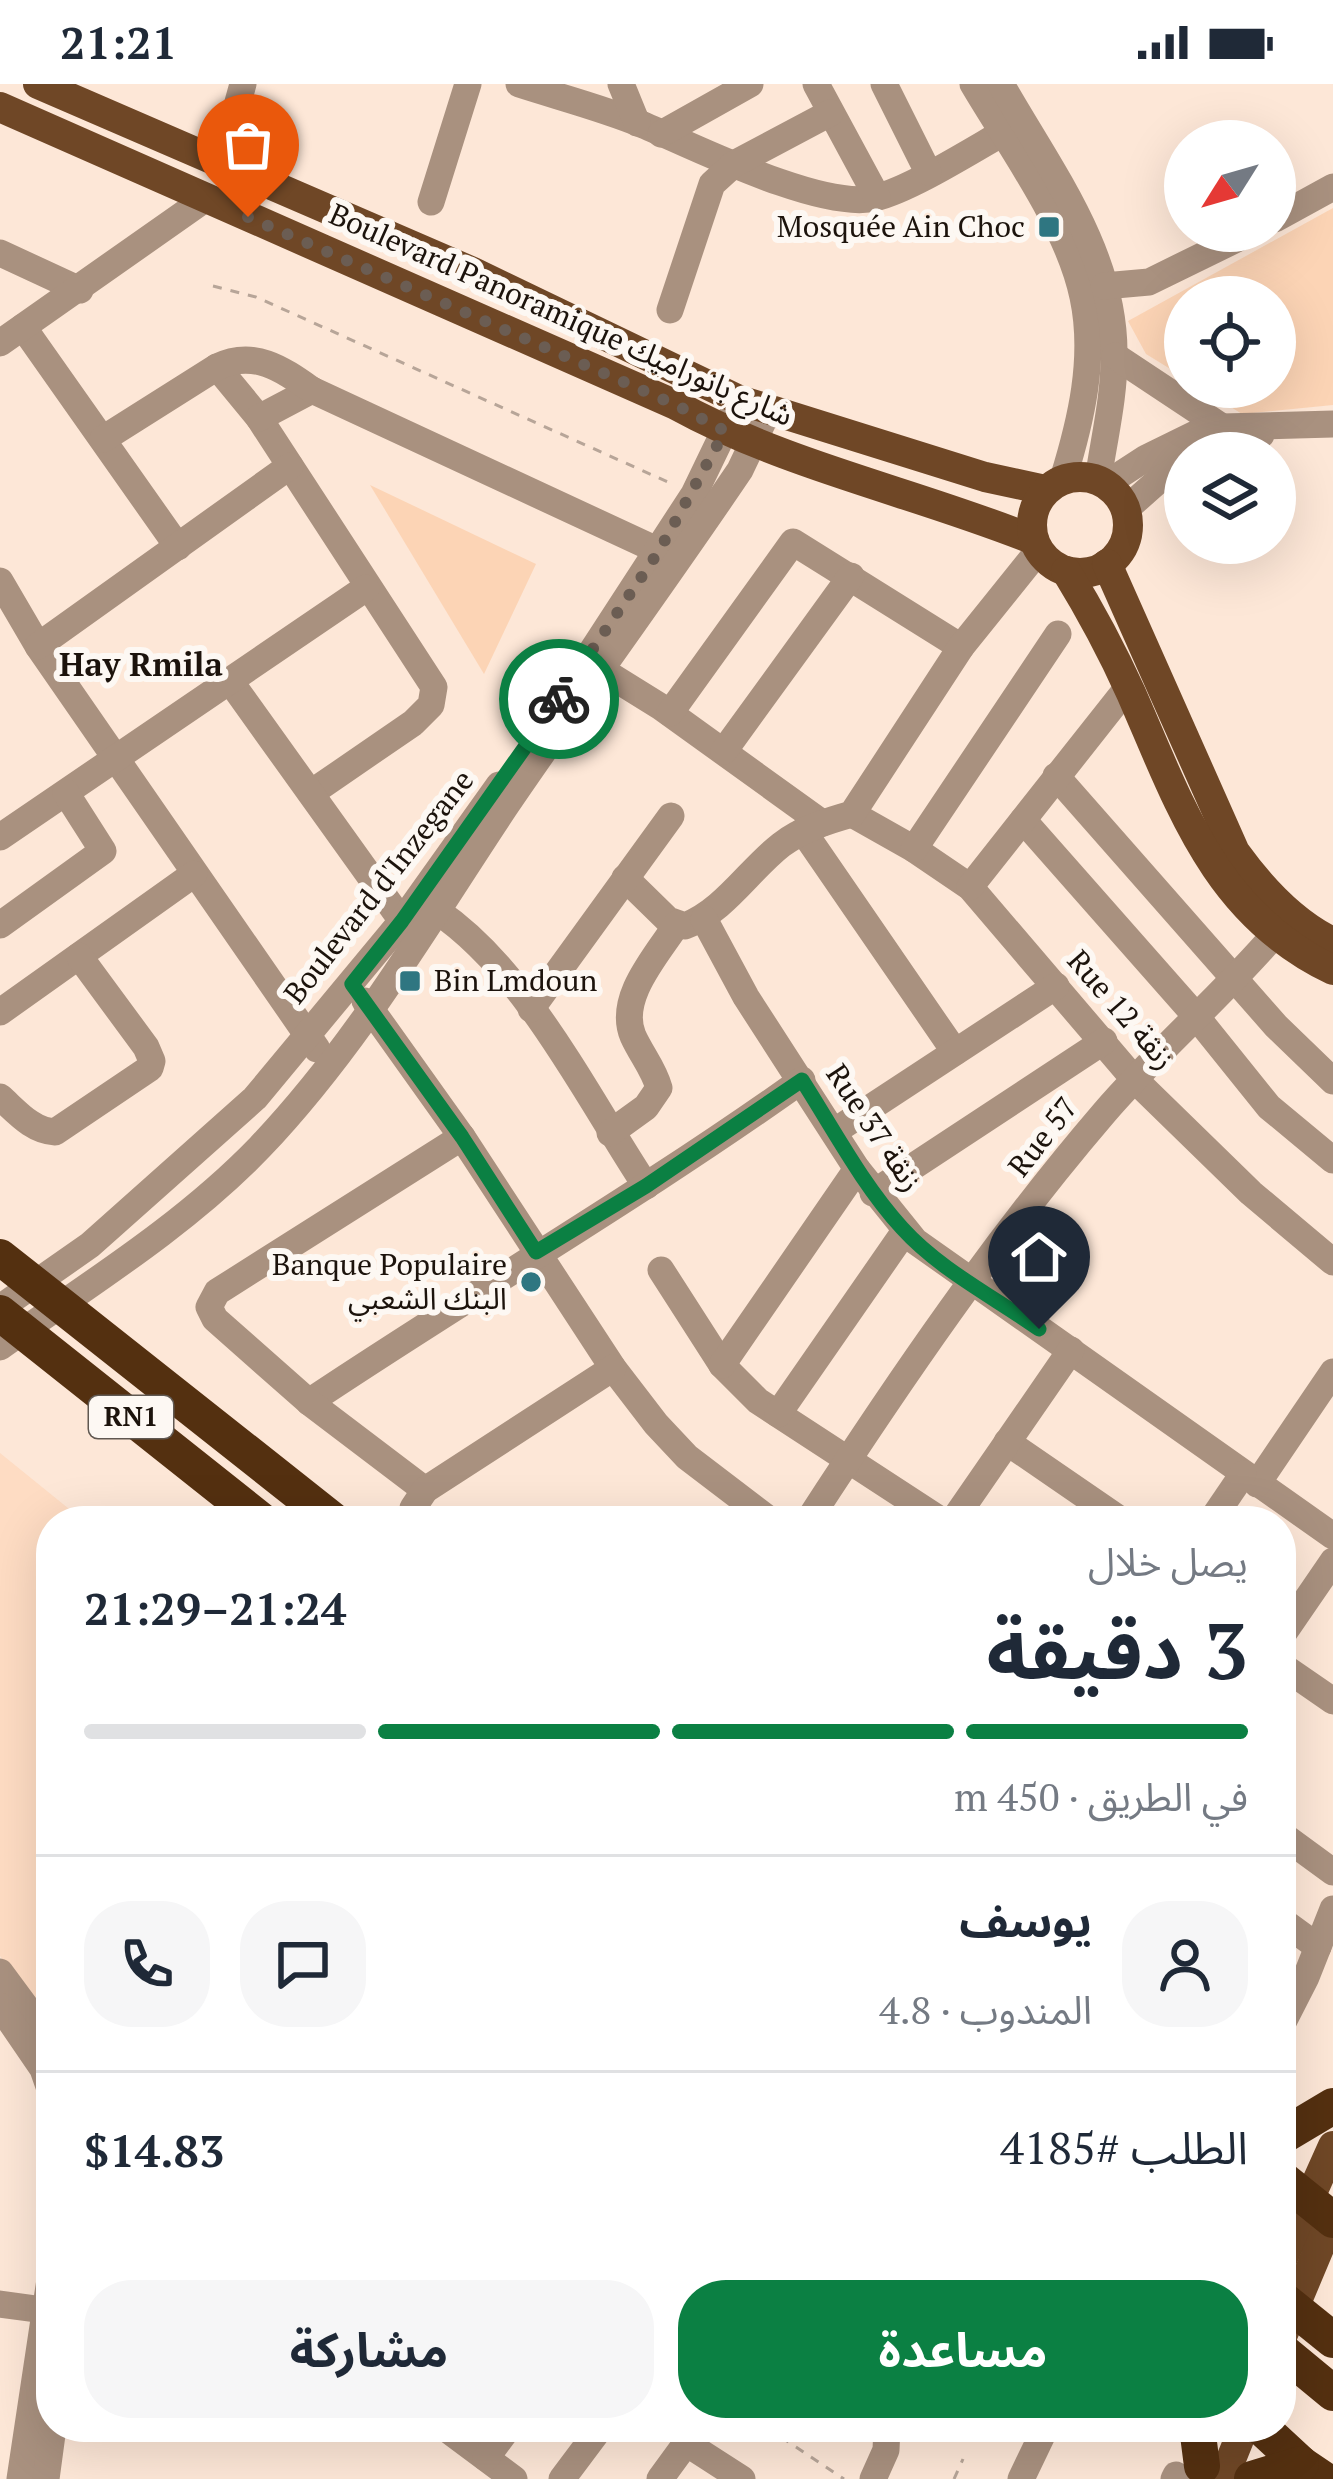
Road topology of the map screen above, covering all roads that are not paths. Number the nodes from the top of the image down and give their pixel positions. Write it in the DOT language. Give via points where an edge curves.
graph roads {
  1 [pos="38,84"];
  2 [pos="243,84"];
  3 [pos="468,84"];
  4 [pos="519,84"];
  5 [pos="621,84"];
  6 [pos="750,84"];
  7 [pos="816,84"];
  8 [pos="884,84"];
  9 [pos="973,84"];
  10 [pos="1000,84"];
  11 [pos="558,91"];
  12 [pos="0,107"];
  13 [pos="830,113"];
  14 [pos="232,121"];
  15 [pos="1012,127"];
  16 [pos="649,128"];
  17 [pos="734,164"];
  18 [pos="928,172"];
  19 [pos="1333,187"];
  20 [pos="878,197"];
  21 [pos="205,199"];
  22 [pos="431,202"];
  23 [pos="1296,207"];
  24 [pos="1210,252"];
  25 [pos="0,254"];
  26 [pos="1104,286"];
  27 [pos="80,290"];
  28 [pos="670,310"];
  29 [pos="12,334"];
  30 [pos="1114,356"];
  31 [pos="217,367"];
  32 [pos="313,390"];
  33 [pos="753,405"];
  34 [pos="259,418"];
  35 [pos="1333,424"];
  36 [pos="1222,427"];
  37 [pos="1282,428"];
  38 [pos="1270,432"];
  39 [pos="739,438"];
  40 [pos="103,440"];
  41 [pos="290,466"];
  42 [pos="1164,477"];
  43 [pos="1102,482"];
  44 [pos="1054,485"];
  45 [pos="1125,510"];
  46 [pos="1036,545"];
  47 [pos="178,547"];
  48 [pos="659,551"];
  49 [pos="1107,564"];
  50 [pos="1066,571"];
  51 [pos="851,575"];
  52 [pos="0,580"];
  53 [pos="366,588"];
  54 [pos="1058,634"];
  55 [pos="38,646"];
  56 [pos="962,647"];
  57 [pos="603,670"];
  58 [pos="230,681"];
  59 [pos="1128,687"];
  60 [pos="670,713"];
  61 [pos="724,751"];
  62 [pos="117,760"];
  63 [pos="1056,776"];
  64 [pos="66,793"];
  65 [pos="311,793"];
  66 [pos="852,814"];
  67 [pos="671,816"];
  68 [pos="1023,820"];
  69 [pos="813,827"];
  70 [pos="2,833"];
  71 [pos="914,848"];
  72 [pos="194,874"];
  73 [pos="625,878"];
  74 [pos="970,887"];
  75 [pos="437,911"];
  76 [pos="402,921"];
  77 [pos="691,922"];
  78 [pos="0,925"];
  79 [pos="1275,934"];
  80 [pos="1333,942"];
  81 [pos="79,956"];
  82 [pos="1333,970"];
  83 [pos="1236,979"];
  84 [pos="352,984"];
  85 [pos="1056,986"];
  86 [pos="531,1010"];
  87 [pos="373,1011"];
  88 [pos="0,1012"];
  89 [pos="1195,1015"];
  90 [pos="306,1035"];
  91 [pos="1104,1041"];
  92 [pos="955,1052"];
  93 [pos="331,1066"];
  94 [pos="1134,1079"];
  95 [pos="802,1080"];
  96 [pos="1333,1081"];
  97 [pos="0,1097"];
  98 [pos="835,1131"];
  99 [pos="610,1133"];
  100 [pos="462,1137"];
  101 [pos="1333,1160"];
  102 [pos="857,1168"];
  103 [pos="646,1186"];
  104 [pos="874,1193"];
  105 [pos="905,1231"];
  106 [pos="536,1252"];
  107 [pos="0,1257"];
  108 [pos="1333,1262"];
  109 [pos="661,1270"];
  110 [pos="970,1283"];
  111 [pos="0,1311"];
  112 [pos="0,1347"];
  113 [pos="1071,1351"];
  114 [pos="722,1365"];
  115 [pos="613,1368"];
  116 [pos="1333,1372"];
  117 [pos="309,1402"];
  118 [pos="778,1414"];
  119 [pos="1007,1442"];
  120 [pos="848,1460"];
  121 [pos="1250,1479"];
  122 [pos="425,1490"];
  123 [pos="243,1506"];
  124 [pos="315,1506"];
  125 [pos="414,1506"];
  126 [pos="730,1506"];
  127 [pos="818,1506"];
  128 [pos="919,1506"];
  129 [pos="963,1506"];
  130 [pos="1101,1506"];
  131 [pos="1225,1506"];
  132 [pos="1289,1506"];
  133 [pos="1296,1511"];
  134 [pos="1333,1536"];
  135 [pos="1333,1561"];
  136 [pos="1296,1615"];
  137 [pos="1296,1675"];
  138 [pos="1333,1701"];
  139 [pos="1296,1845"];
  140 [pos="1333,1872"];
  141 [pos="1333,1909"];
  142 [pos="1296,1931"];
  143 [pos="1318,1946"];
  144 [pos="0,1972"];
  145 [pos="1296,1989"];
  146 [pos="0,2006"];
  147 [pos="36,2021"];
  148 [pos="36,2058"];
  149 [pos="1333,2106"];
  150 [pos="1296,2128"];
  151 [pos="1333,2146"];
  152 [pos="1310,2223"];
  153 [pos="1296,2279"];
  154 [pos="0,2304"];
  155 [pos="36,2309"];
  156 [pos="1296,2310"];
  157 [pos="1333,2340"];
  158 [pos="1296,2362"];
  159 [pos="36,2383"];
  160 [pos="1333,2393"];
  161 [pos="51,2442"];
  162 [pos="464,2442"];
  163 [pos="498,2442"];
  164 [pos="590,2442"];
  165 [pos="687,2442"];
  166 [pos="700,2442"];
  167 [pos="886,2442"];
  168 [pos="1039,2442"];
  169 [pos="1196,2442"];
  170 [pos="1208,2442"];
  171 [pos="1229,2442"];
  172 [pos="1278,2442"];
  173 [pos="486,2458"];
  174 [pos="1312,2472"];
  175 [pos="1194,2476"];
  176 [pos="20,2479"];
  177 [pos="46,2479"];
  178 [pos="514,2479"];
  179 [pos="562,2479"];
  180 [pos="660,2479"];
  181 [pos="742,2479"];
  182 [pos="873,2479"];
  183 [pos="1022,2479"];
  184 [pos="1252,2479"];
  1 -- 33 [label="main road, Boulevard Panoramique شارع بانوراميك" via="473,272"];
  2 -- 14 [label="street"];
  3 -- 22 [label="street"];
  4 -- 11 [label="street"];
  5 -- 16 [label="street"];
  6 -- 16 [label="street"];
  7 -- 13 [label="street"];
  8 -- 18 [label="street"];
  9 -- 15 [label="street"];
  10 -- 15 [label="street"];
  11 -- 16 [label="street"];
  12 -- 21 [label="main road, Boulevard Panoramique شارع بانوراميك"];
  13 -- 17 [label="street"];
  13 -- 20 [label="street"];
  15 -- 18 [label="street"];
  15 -- 26 [label="street" via="1079,219"];
  15 -- 44 [label="street" via="1084,300 1080,423"];
  16 -- 17 [label="street"];
  17 -- 20 [label="street" via="816,192"];
  17 -- 28 [label="street" via="712,184"];
  18 -- 20 [label="street"];
  19 -- 23 [label="street"];
  21 -- 27 [label="street"];
  21 -- 39 [label="main road, Boulevard Panoramique شارع بانوراميك"];
  24 -- 26 [label="street" via="1149,282"];
  25 -- 27 [label="street"];
  26 -- 30 [label="street"];
  27 -- 29 [label="street"];
  29 -- 40 [label="street"];
  30 -- 36 [label="street"];
  30 -- 43 [label="street"];
  31 -- 32 [label="street" via="258,360"];
  31 -- 34 [label="street"];
  31 -- 40 [label="street"];
  32 -- 34 [label="street"];
  32 -- 48 [label="street"];
  33 -- 39 [label="street, Boulevard d'Inzegane"];
  33 -- 44 [label="main road, Boulevard Panoramique شارع بانوراميك" via="985,477"];
  34 -- 41 [label="street"];
  35 -- 37 [label="street"];
  36 -- 37 [label="street"];
  36 -- 43 [label="street" via="1181,439"];
  37 -- 38 [label="street"];
  39 -- 46 [label="main road, Boulevard Panoramique شارع بانوراميك" via="974,516"];
  39 -- 48 [label="street, Boulevard d'Inzegane"];
  39 -- 57 [label="street, Boulevard d'Inzegane" via="740,470"];
  40 -- 47 [label="street"];
  41 -- 47 [label="street"];
  41 -- 53 [label="street"];
  42 -- 45 [label="street"];
  43 -- 44 [label="main road"];
  43 -- 45 [label="main road"];
  44 -- 46 [label="main road" via="1033,513"];
  45 -- 49 [label="main road" via="1125,541"];
  46 -- 50 [label="main road"];
  46 -- 56 [label="street"];
  47 -- 55 [label="street"];
  48 -- 76 [label="street, Boulevard d'Inzegane"];
  49 -- 50 [label="main road"];
  49 -- 80 [label="main road" via="1235,852 1298,921"];
  50 -- 59 [label="main road"];
  51 -- 56 [label="street"];
  51 -- 60 [label="street" via="797,542 788,546"];
  51 -- 61 [label="street"];
  52 -- 55 [label="street"];
  53 -- 58 [label="street"];
  53 -- 65 [label="street" via="434,687 431,705"];
  54 -- 71 [label="street"];
  55 -- 62 [label="street"];
  56 -- 66 [label="street"];
  57 -- 60 [label="street"];
  57 -- 75 [label="street, Boulevard d'Inzegane"];
  58 -- 62 [label="street"];
  58 -- 65 [label="street"];
  59 -- 63 [label="street"];
  59 -- 79 [label="main road" via="1205,854 1235,898"];
  60 -- 61 [label="street"];
  61 -- 69 [label="street"];
  62 -- 64 [label="street"];
  62 -- 72 [label="street"];
  63 -- 68 [label="street"];
  63 -- 83 [label="street"];
  64 -- 70 [label="street"];
  64 -- 78 [label="street" via="103,851"];
  65 -- 76 [label="street"];
  66 -- 69 [label="street"];
  66 -- 71 [label="street, Rue 12 زنقة"];
  67 -- 73 [label="street"];
  68 -- 74 [label="street"];
  68 -- 89 [label="street"];
  69 -- 77 [label="street"];
  69 -- 92 [label="street"];
  71 -- 74 [label="street, Rue 12 زنقة"];
  72 -- 81 [label="street"];
  72 -- 90 [label="street"];
  73 -- 77 [label="street, Rue 37 زنقة"];
  73 -- 86 [label="street"];
  74 -- 85 [label="street, Rue 12 زنقة"];
  75 -- 86 [label="street" via="481,944"];
  75 -- 87 [label="street, Boulevard d'Inzegane"];
  76 -- 84 [label="street, Boulevard d'Inzegane"];
  77 -- 95 [label="street, Rue 37 زنقة"];
  77 -- 99 [label="street" via="641,981 628,1016 659,1088"];
  79 -- 82 [label="main road"];
  79 -- 83 [label="street, Rue 57"];
  81 -- 88 [label="street"];
  81 -- 97 [label="street" via="150,1056 150,1068 55,1132 43,1132"];
  83 -- 89 [label="street, Rue 57"];
  83 -- 96 [label="street"];
  84 -- 87 [label="street"];
  84 -- 90 [label="street, Boulevard d'Inzegane"];
  85 -- 91 [label="street, Rue 12 زنقة"];
  85 -- 92 [label="street"];
  86 -- 99 [label="street"];
  87 -- 93 [label="street, Boulevard d'Inzegane"];
  87 -- 100 [label="street"];
  89 -- 94 [label="street, Rue 57"];
  89 -- 101 [label="street" via="1269,1107"];
  90 -- 93 [label="street"];
  90 -- 111 [label="street, Boulevard d'Inzegane" via="227,1126 90,1246"];
  91 -- 94 [label="street, Rue 12 زنقة"];
  91 -- 104 [label="street"];
  92 -- 98 [label="street"];
  93 -- 112 [label="street, Boulevard d'Inzegane" via="256,1151 194,1205"];
  94 -- 108 [label="street, Rue 12 زنقة"];
  94 -- 110 [label="street, Rue 57"];
  95 -- 98 [label="street, Rue 37 زنقة"];
  95 -- 103 [label="street"];
  98 -- 102 [label="street, Rue 37 زنقة"];
  99 -- 103 [label="street"];
  100 -- 106 [label="street"];
  100 -- 117 [label="street" via="209,1302 214,1319"];
  102 -- 104 [label="street, Rue 37 زنقة"];
  102 -- 114 [label="street"];
  103 -- 106 [label="street"];
  104 -- 105 [label="street, Rue 37 زنقة"];
  105 -- 110 [label="street, Rue 37 زنقة"];
  105 -- 118 [label="street"];
  106 -- 115 [label="street"];
  106 -- 117 [label="street"];
  107 -- 124 [label="highway, RN1"];
  109 -- 114 [label="street"];
  110 -- 113 [label="street, Rue 37 زنقة"];
  110 -- 120 [label="street, Rue 57"];
  111 -- 123 [label="highway, RN1"];
  113 -- 119 [label="street"];
  113 -- 121 [label="street, Rue 37 زنقة"];
  114 -- 118 [label="street"];
  115 -- 122 [label="street"];
  115 -- 126 [label="street"];
  116 -- 121 [label="street"];
  117 -- 122 [label="street"];
  118 -- 120 [label="street"];
  119 -- 129 [label="street"];
  119 -- 130 [label="street"];
  120 -- 127 [label="street, Rue 57"];
  120 -- 128 [label="street"];
  121 -- 131 [label="street"];
  121 -- 132 [label="street, Rue 37 زنقة"];
  122 -- 125 [label="street"];
  133 -- 134 [label="street, Rue 37 زنقة"];
  135 -- 136 [label="street"];
  137 -- 138 [label="street"];
  139 -- 140 [label="street"];
  141 -- 143 [label="street"];
  142 -- 143 [label="street"];
  143 -- 145 [label="street"];
  144 -- 147 [label="street"];
  146 -- 148 [label="street"];
  149 -- 150 [label="highway"];
  151 -- 152 [label="main road"];
  152 -- 153 [label="main road"];
  154 -- 155 [label="street"];
  156 -- 157 [label="highway"];
  158 -- 160 [label="highway"];
  159 -- 176 [label="street"];
  161 -- 177 [label="street"];
  162 -- 173 [label="street"];
  163 -- 173 [label="street"];
  164 -- 179 [label="street"];
  165 -- 180 [label="street"];
  166 -- 181 [label="street"];
  167 -- 182 [label="street"];
  168 -- 183 [label="street"];
  169 -- 175 [label="highway"];
  170 -- 175 [label="main road"];
  171 -- 175 [label="main road"];
  172 -- 174 [label="highway"];
  173 -- 178 [label="street"];
  174 -- 184 [label="highway"];
}
